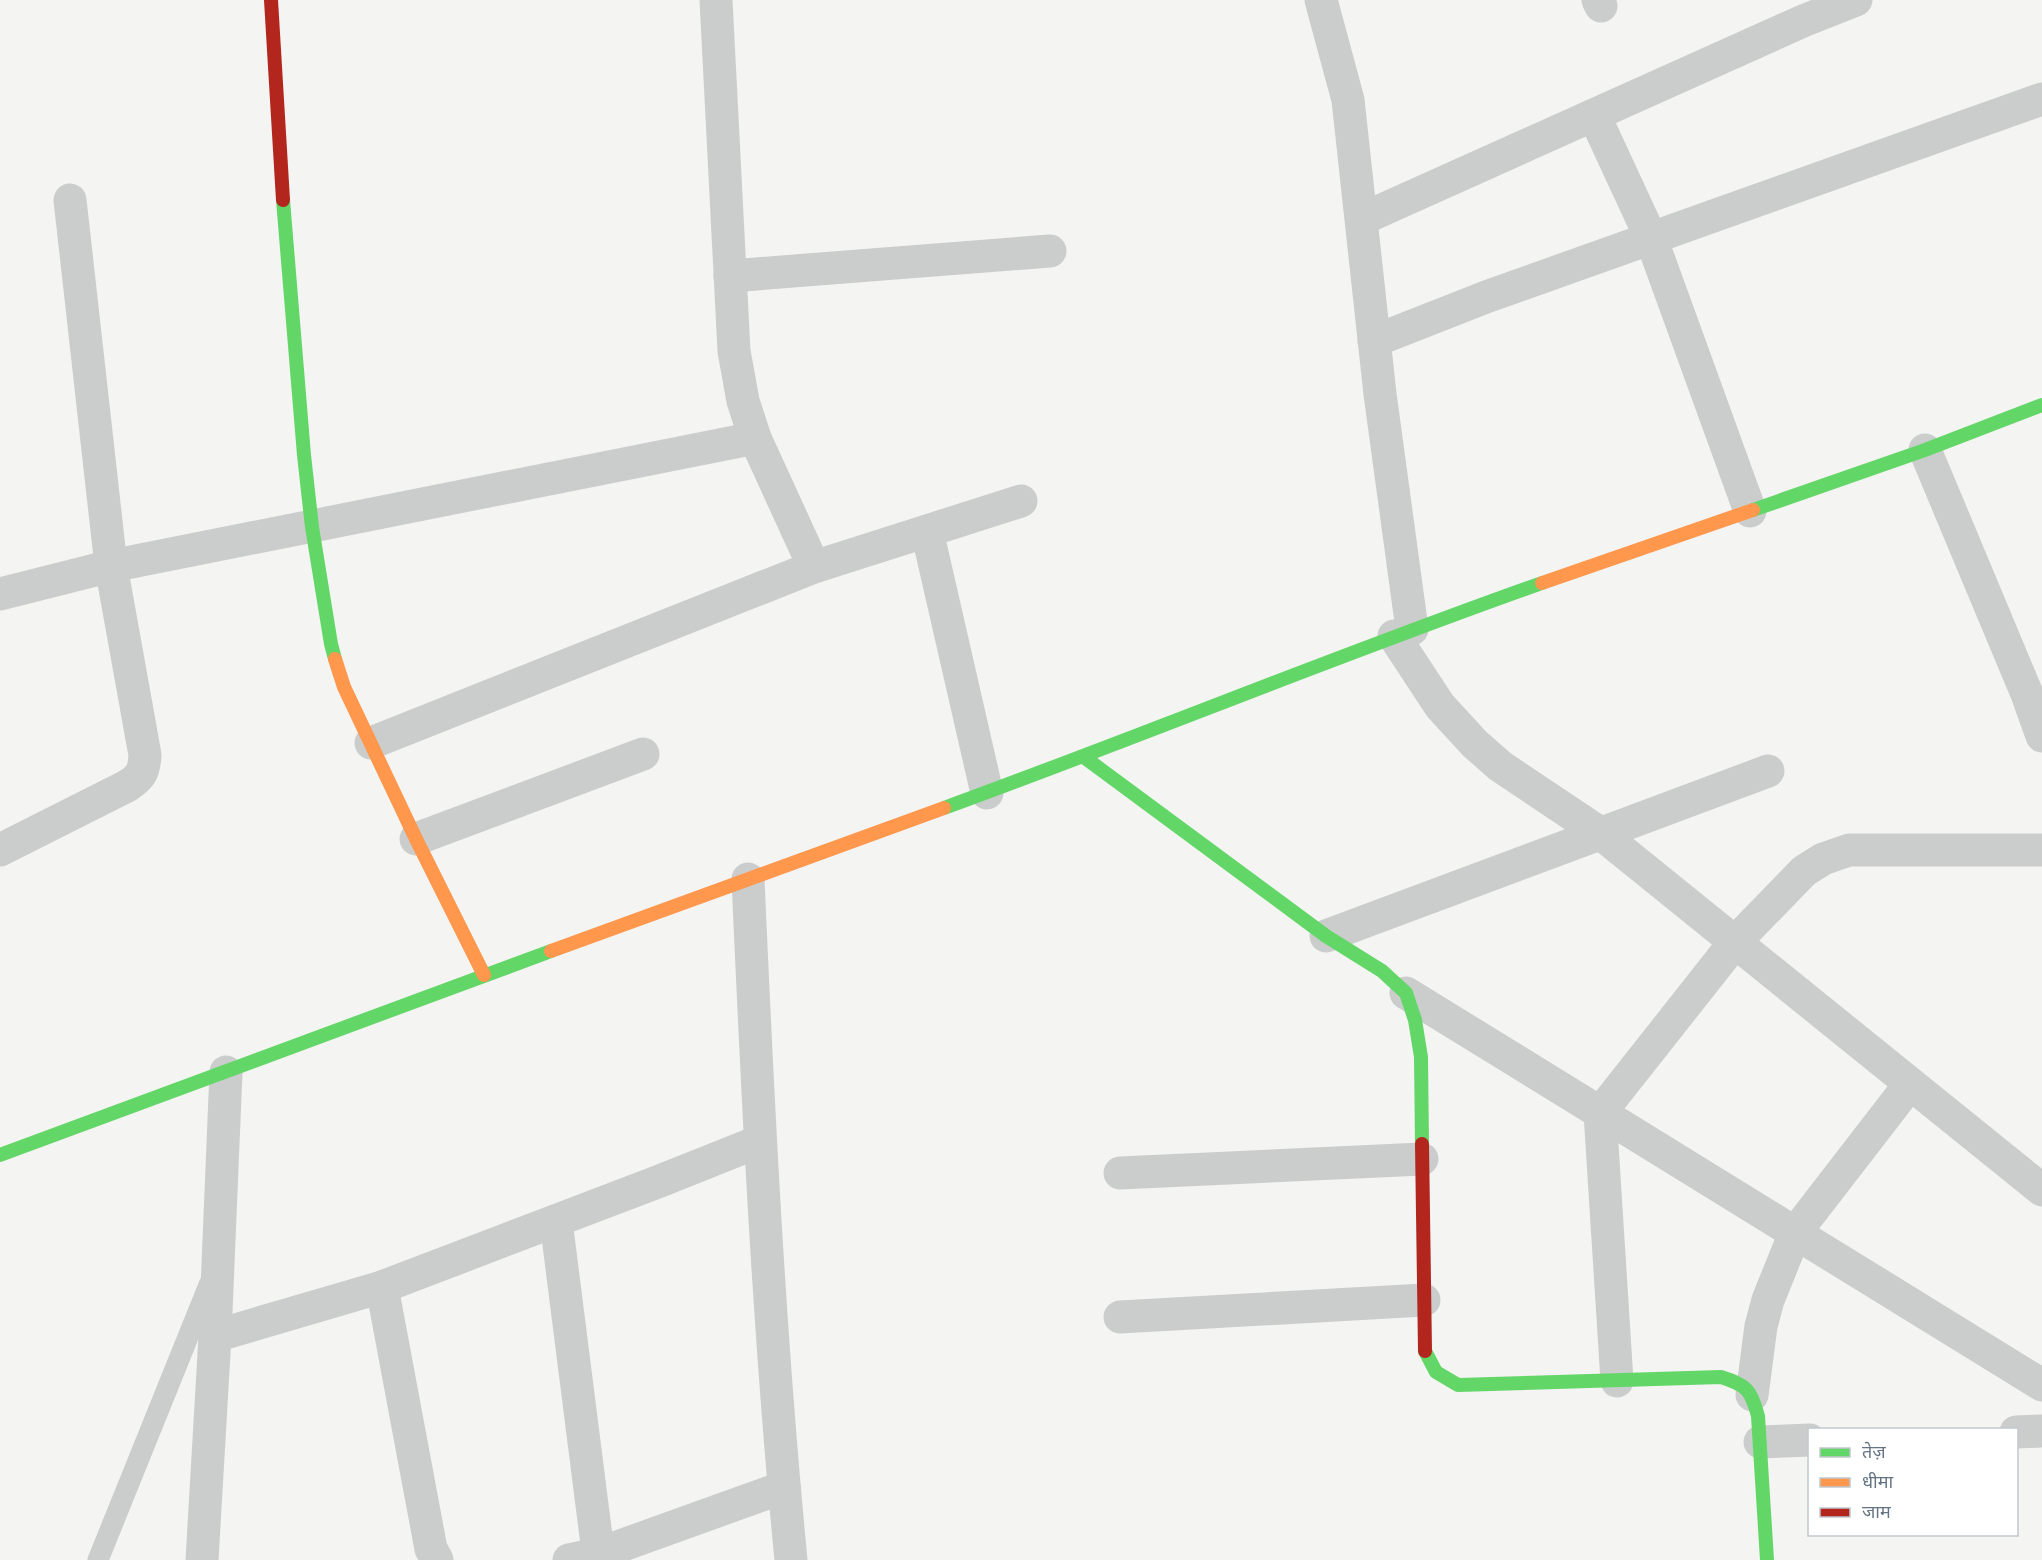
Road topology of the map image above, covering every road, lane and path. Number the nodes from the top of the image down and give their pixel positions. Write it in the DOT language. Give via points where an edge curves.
graph roads {
  1 [pos="271,0"];
  2 [pos="716,0"];
  3 [pos="1321,0"];
  4 [pos="1856,0"];
  5 [pos="1800,11"];
  6 [pos="2042,99"];
  7 [pos="1594,114"];
  8 [pos="70,200"];
  9 [pos="1362,219"];
  10 [pos="1651,238"];
  11 [pos="1050,251"];
  12 [pos="730,276"];
  13 [pos="1374,341"];
  14 [pos="2042,405"];
  15 [pos="755,438"];
  16 [pos="1925,450"];
  17 [pos="1021,501"];
  18 [pos="1750,511"];
  19 [pos="312,527"];
  20 [pos="927,531"];
  21 [pos="111,566"];
  22 [pos="814,567"];
  23 [pos="0,594"];
  24 [pos="1403,633"];
  25 [pos="2034,691"];
  26 [pos="2042,736"];
  27 [pos="371,743"];
  28 [pos="643,754"];
  29 [pos="1084,757"];
  30 [pos="1768,771"];
  31 [pos="987,793"];
  32 [pos="1600,833"];
  33 [pos="416,839"];
  34 [pos="0,850"];
  35 [pos="2042,850"];
  36 [pos="748,879"];
  37 [pos="1326,936"];
  38 [pos="1735,942"];
  39 [pos="484,975"];
  40 [pos="1406,993"];
  41 [pos="226,1072"];
  42 [pos="1910,1084"];
  43 [pos="1600,1113"];
  44 [pos="760,1141"];
  45 [pos="0,1155"];
  46 [pos="1422,1159"];
  47 [pos="1120,1173"];
  48 [pos="2042,1190"];
  49 [pos="556,1221"];
  50 [pos="1795,1233"];
  51 [pos="218,1265"];
  52 [pos="382,1287"];
  53 [pos="1424,1300"];
  54 [pos="1120,1317"];
  55 [pos="215,1336"];
  56 [pos="1617,1381"];
  57 [pos="2042,1386"];
  58 [pos="1752,1395"];
  59 [pos="2042,1431"];
  60 [pos="2018,1432"];
  61 [pos="1808,1440"];
  62 [pos="1760,1442"];
  63 [pos="784,1487"];
  64 [pos="589,1558"];
  65 [pos="98,1560"];
  66 [pos="202,1560"];
  67 [pos="437,1560"];
  68 [pos="791,1560"];
  69 [pos="1767,1560"];
  1 -- 19 [label="street" via="286,245"];
  2 -- 12 [label="street"];
  3 -- 9 [label="street" via="1348,100"];
  4 -- 5 [label="street"];
  5 -- 7 [label="street"];
  6 -- 10 [label="street"];
  7 -- 9 [label="street"];
  7 -- 10 [label="street"];
  8 -- 21 [label="street"];
  9 -- 13 [label="street"];
  10 -- 13 [label="street"];
  10 -- 18 [label="street"];
  11 -- 12 [label="street"];
  12 -- 15 [label="street" via="734,351"];
  13 -- 24 [label="street"];
  14 -- 16 [label="street"];
  15 -- 19 [label="street"];
  15 -- 22 [label="street"];
  16 -- 18 [label="street"];
  16 -- 25 [label="street"];
  17 -- 20 [label="street"];
  18 -- 24 [label="street"];
  19 -- 21 [label="street"];
  19 -- 27 [label="street" via="331,644 344,687"];
  20 -- 22 [label="street"];
  20 -- 31 [label="street"];
  21 -- 23 [label="street"];
  21 -- 34 [label="street" via="145,755 144,771 127,786"];
  22 -- 27 [label="street"];
  24 -- 29 [label="street"];
  24 -- 32 [label="street" via="1440,706 1475,744 1500,766"];
  25 -- 26 [label="street"];
  27 -- 33 [label="street"];
  28 -- 33 [label="street"];
  29 -- 31 [label="street"];
  29 -- 37 [label="street"];
  30 -- 32 [label="street"];
  31 -- 36 [label="street"];
  32 -- 37 [label="street"];
  32 -- 38 [label="street"];
  33 -- 39 [label="street"];
  35 -- 38 [label="street" via="1849,850 1803,871"];
  36 -- 39 [label="street"];
  36 -- 44 [label="street"];
  37 -- 40 [label="street" via="1382,971"];
  38 -- 42 [label="street"];
  38 -- 43 [label="street"];
  39 -- 41 [label="street"];
  40 -- 43 [label="street"];
  40 -- 46 [label="street" via="1421,1057"];
  41 -- 45 [label="street"];
  41 -- 51 [label="street"];
  42 -- 48 [label="street"];
  42 -- 50 [label="street"];
  43 -- 50 [label="street"];
  43 -- 56 [label="street"];
  44 -- 49 [label="street"];
  44 -- 63 [label="street"];
  46 -- 47 [label="street"];
  46 -- 53 [label="street"];
  49 -- 52 [label="street"];
  49 -- 64 [label="street"];
  50 -- 57 [label="street"];
  50 -- 58 [label="street" via="1761,1326"];
  51 -- 55 [label="street"];
  51 -- 65 [label="lane"];
  52 -- 55 [label="street"];
  52 -- 67 [label="street" via="431,1549"];
  53 -- 54 [label="street"];
  53 -- 56 [label="street" via="1424,1349 1430,1367 1443,1380 1458,1386"];
  55 -- 66 [label="street"];
  56 -- 58 [label="street" via="1721,1377 1742,1383"];
  58 -- 62 [label="street"];
  59 -- 60 [label="street"];
  61 -- 62 [label="street"];
  62 -- 69 [label="street"];
  63 -- 64 [label="street"];
  63 -- 68 [label="street"];
}
